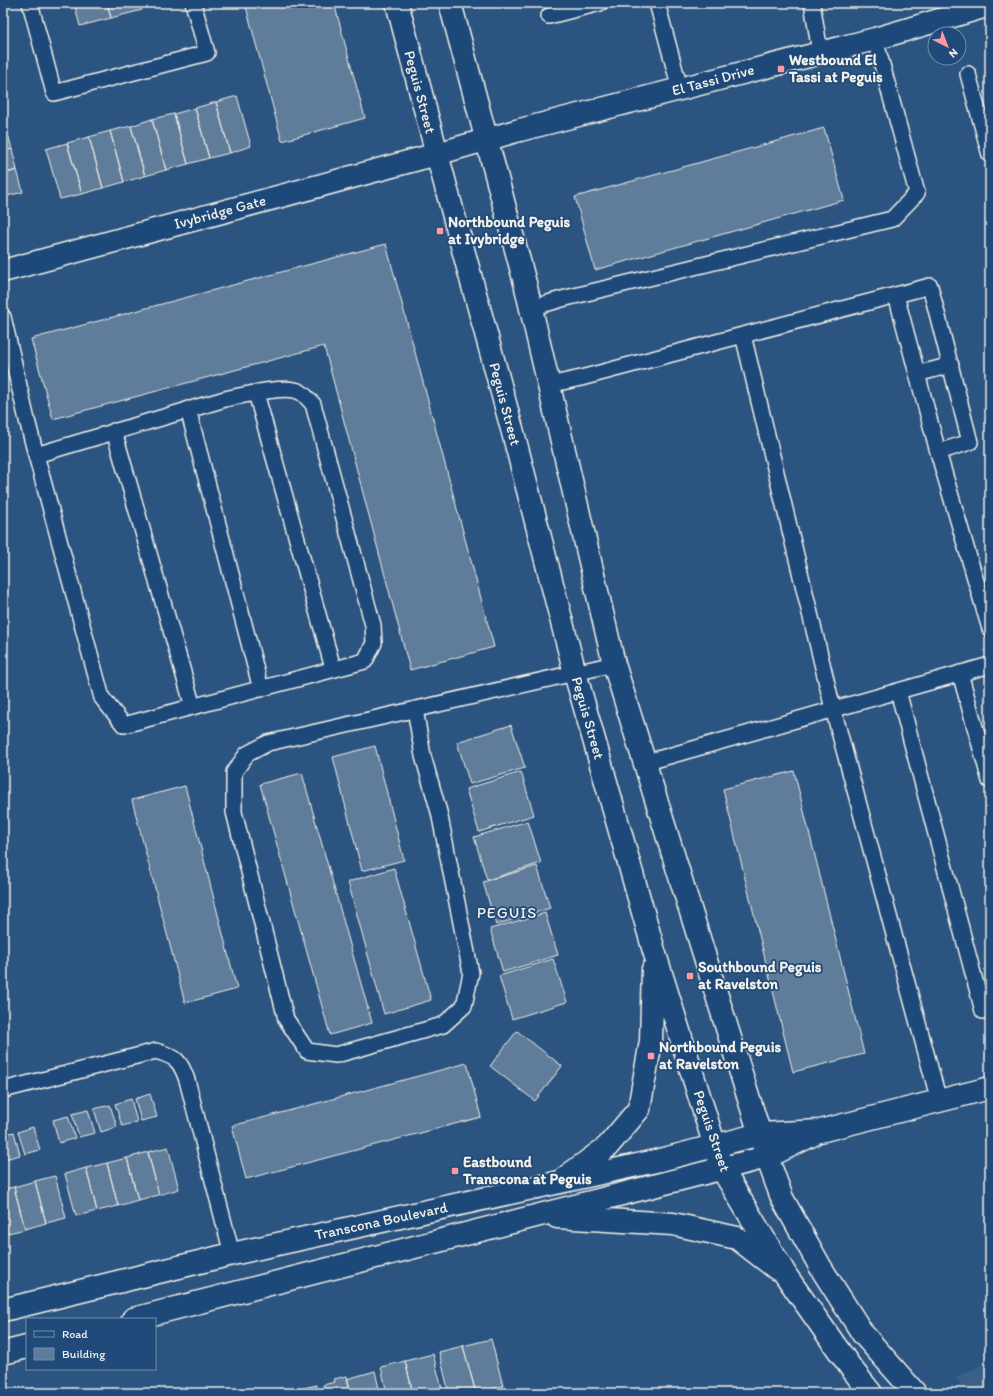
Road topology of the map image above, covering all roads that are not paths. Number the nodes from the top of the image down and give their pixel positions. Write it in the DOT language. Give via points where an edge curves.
graph roads {
  1 [pos="30,3"];
  2 [pos="193,3"];
  3 [pos="397,3"];
  4 [pos="450,3"];
  5 [pos="600,3"];
  6 [pos="657,3"];
  7 [pos="812,3"];
  8 [pos="990,5"];
  9 [pos="549,16"];
  10 [pos="875,39"];
  11 [pos="820,52"];
  12 [pos="968,74"];
  13 [pos="680,89"];
  14 [pos="486,139"];
  15 [pos="437,154"];
  16 [pos="990,155"];
  17 [pos="3,271"];
  18 [pos="896,295"];
  19 [pos="531,308"];
  20 [pos="3,317"];
  21 [pos="743,335"];
  22 [pos="951,365"];
  23 [pos="917,374"];
  24 [pos="549,385"];
  25 [pos="256,393"];
  26 [pos="188,409"];
  27 [pos="114,431"];
  28 [pos="938,452"];
  29 [pos="36,455"];
  30 [pos="990,629"];
  31 [pos="614,664"];
  32 [pos="990,665"];
  33 [pos="333,668"];
  34 [pos="575,672"];
  35 [pos="960,673"];
  36 [pos="261,689"];
  37 [pos="898,691"];
  38 [pos="193,707"];
  39 [pos="415,709"];
  40 [pos="833,709"];
  41 [pos="644,763"];
  42 [pos="990,781"];
  43 [pos="654,951"];
  44 [pos="984,1011"];
  45 [pos="990,1088"];
  46 [pos="3,1090"];
  47 [pos="939,1101"];
  48 [pos="820,1131"];
  49 [pos="760,1134"];
  50 [pos="715,1146"];
  51 [pos="767,1157"];
  52 [pos="722,1169"];
  53 [pos="559,1182"];
  54 [pos="534,1216"];
  55 [pos="232,1254"];
  56 [pos="788,1277"];
  57 [pos="3,1310"];
  58 [pos="137,1318"];
  59 [pos="26,1347"];
  60 [pos="3,1354"];
  61 [pos="871,1393"];
  62 [pos="915,1393"];
  1 -- 2 [label="lane" via="54,93 207,53"];
  3 -- 15 [label="street, Peguis Street"];
  4 -- 14 [label="street"];
  5 -- 9 [label="lane"];
  6 -- 13 [label="lane"];
  7 -- 11 [label="lane"];
  8 -- 10 [label="street, El Tassi Drive"];
  10 -- 11 [label="street, El Tassi Drive"];
  10 -- 19 [label="lane" via="917,193 892,219"];
  11 -- 13 [label="street, El Tassi Drive"];
  12 -- 16 [label="lane"];
  13 -- 14 [label="street, El Tassi Drive"];
  14 -- 15 [label="street, El Tassi Drive"];
  14 -- 19 [label="street"];
  15 -- 17 [label="street, Ivybridge Gate"];
  15 -- 34 [label="street, Peguis Street"];
  18 -- 21 [label="lane"];
  18 -- 22 [label="lane" via="930,286"];
  18 -- 23 [label="lane"];
  19 -- 24 [label="street"];
  20 -- 29 [label="lane"];
  21 -- 24 [label="lane"];
  21 -- 40 [label="lane"];
  22 -- 23 [label="lane"];
  22 -- 28 [label="lane" via="970,442"];
  23 -- 28 [label="lane"];
  24 -- 31 [label="street"];
  25 -- 26 [label="lane"];
  25 -- 33 [label="lane"];
  25 -- 33 [label="lane" via="285,389 299,391 313,404 373,624 374,643 365,661"];
  26 -- 27 [label="lane"];
  26 -- 36 [label="lane"];
  27 -- 29 [label="lane"];
  27 -- 38 [label="lane"];
  28 -- 30 [label="lane"];
  29 -- 38 [label="lane" via="102,698 124,725"];
  31 -- 34 [label="lane"];
  31 -- 41 [label="street"];
  32 -- 35 [label="lane"];
  33 -- 36 [label="lane"];
  34 -- 39 [label="lane"];
  34 -- 43 [label="street, Peguis Street"];
  35 -- 37 [label="lane"];
  35 -- 42 [label="lane"];
  36 -- 38 [label="lane"];
  37 -- 40 [label="lane"];
  37 -- 44 [label="lane"];
  39 -- 39 [label="lane" via="268,743 247,754 234,772 234,812 286,1019 307,1051 336,1055 443,1025 464,1006 470,973 439,812 423,756"];
  40 -- 41 [label="lane"];
  40 -- 47 [label="lane"];
  41 -- 49 [label="street"];
  43 -- 50 [label="street, Peguis Street"];
  43 -- 53 [label="street" via="651,1041 639,1109 607,1147"];
  45 -- 47 [label="street"];
  46 -- 55 [label="lane" via="156,1051 176,1059 187,1080"];
  47 -- 48 [label="street"];
  48 -- 49 [label="street, Transcona Boulevard"];
  48 -- 51 [label="street, Transcona Boulevard"];
  49 -- 50 [label="street, Transcona Boulevard"];
  49 -- 51 [label="street"];
  50 -- 52 [label="street, Peguis Street"];
  50 -- 53 [label="street, Transcona Boulevard"];
  51 -- 52 [label="street, Transcona Boulevard"];
  51 -- 62 [label="street" via="786,1205 821,1268 863,1334"];
  52 -- 54 [label="street, Transcona Boulevard"];
  52 -- 56 [label="street, Peguis Street"];
  53 -- 55 [label="street, Transcona Boulevard"];
  54 -- 56 [label="street" via="673,1224 737,1238"];
  54 -- 58 [label="street, Transcona Boulevard"];
  55 -- 57 [label="street, Transcona Boulevard"];
  56 -- 61 [label="street, Peguis Street"];
  59 -- 60 [label="street"];
}
